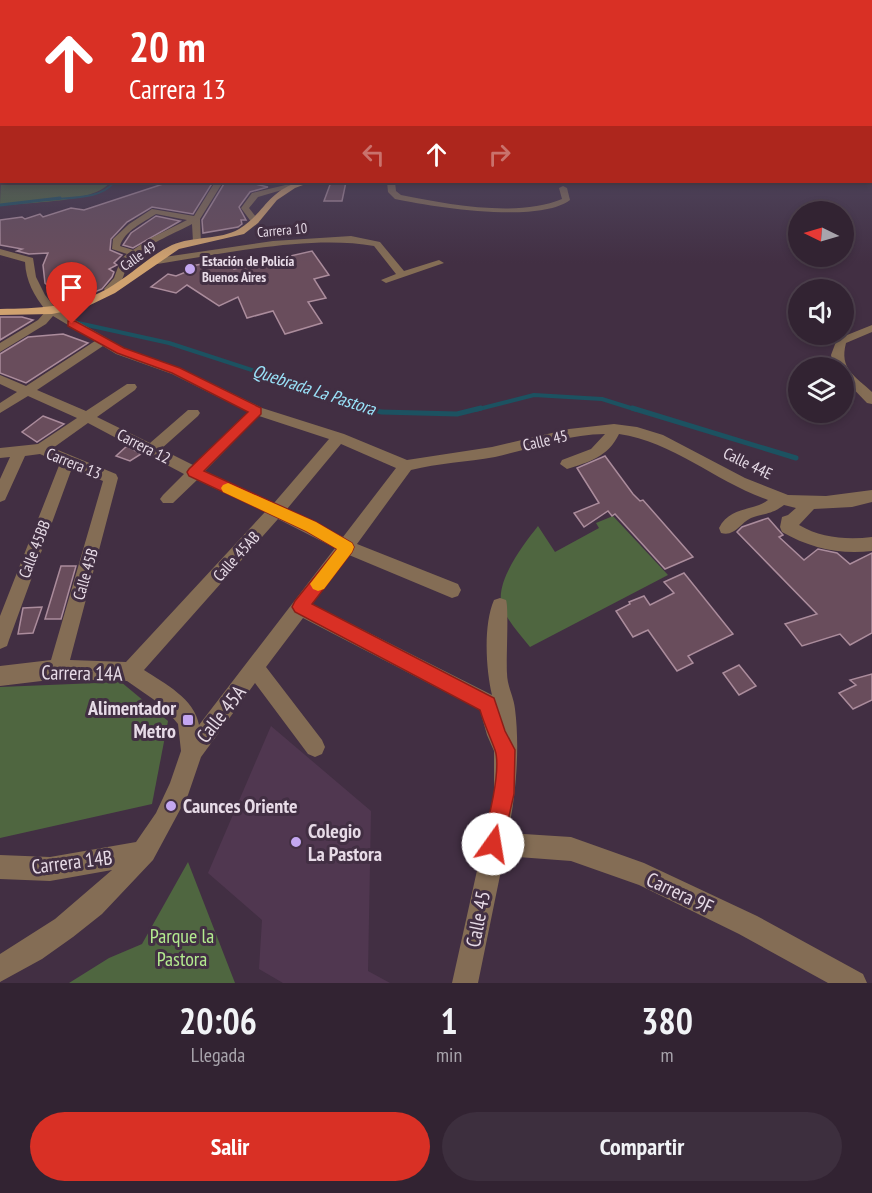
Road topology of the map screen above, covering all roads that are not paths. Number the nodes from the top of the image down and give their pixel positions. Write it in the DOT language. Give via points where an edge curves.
graph roads {
  1 [pos="218,183"];
  2 [pos="302,183"];
  3 [pos="302,183"];
  4 [pos="312,183"];
  5 [pos="391,183"];
  6 [pos="292,186"];
  7 [pos="563,188"];
  8 [pos="196,219"];
  9 [pos="255,221"];
  10 [pos="198,242"];
  11 [pos="0,252"];
  12 [pos="135,253"];
  13 [pos="151,262"];
  14 [pos="439,263"];
  15 [pos="401,274"];
  16 [pos="386,280"];
  17 [pos="111,291"];
  18 [pos="52,311"];
  19 [pos="0,312"];
  20 [pos="872,328"];
  21 [pos="103,341"];
  22 [pos="0,348"];
  23 [pos="837,357"];
  24 [pos="0,379"];
  25 [pos="854,381"];
  26 [pos="131,387"];
  27 [pos="30,390"];
  28 [pos="872,400"];
  29 [pos="0,410"];
  30 [pos="256,411"];
  31 [pos="193,413"];
  32 [pos="87,417"];
  33 [pos="614,429"];
  34 [pos="339,437"];
  35 [pos="41,449"];
  36 [pos="20,450"];
  37 [pos="151,450"];
  38 [pos="0,453"];
  39 [pos="68,459"];
  40 [pos="567,464"];
  41 [pos="406,466"];
  42 [pos="194,472"];
  43 [pos="111,478"];
  44 [pos="0,496"];
  45 [pos="168,499"];
  46 [pos="781,499"];
  47 [pos="868,501"];
  48 [pos="810,503"];
  49 [pos="276,511"];
  50 [pos="727,528"];
  51 [pos="872,544"];
  52 [pos="347,547"];
  53 [pos="452,590"];
  54 [pos="500,606"];
  55 [pos="300,607"];
  56 [pos="0,640"];
  57 [pos="58,669"];
  58 [pos="256,669"];
  59 [pos="130,672"];
  60 [pos="0,676"];
  61 [pos="315,747"];
  62 [pos="505,750"];
  63 [pos="192,751"];
  64 [pos="493,844"];
  65 [pos="145,852"];
  66 [pos="0,867"];
  67 [pos="0,969"];
  68 [pos="465,983"];
  69 [pos="854,983"];
  1 -- 8 [label="street"];
  2 -- 6 [label="main road, Calle 49"];
  3 -- 9 [label="street, Calle 49" via="255,195 245,208"];
  4 -- 6 [label="street"];
  5 -- 7 [label="street" via="393,194 398,197 460,208 545,208 566,200"];
  6 -- 9 [label="main road, Calle 49" via="274,198"];
  8 -- 10 [label="street"];
  8 -- 12 [label="street"];
  8 -- 12 [label="street" via="155,211 116,241 115,247"];
  9 -- 10 [label="main road, Calle 49" via="241,232"];
  10 -- 13 [label="main road, Calle 49" via="176,247"];
  11 -- 18 [label="street" via="30,260 31,277"];
  12 -- 17 [label="street" via="126,260"];
  13 -- 15 [label="street, Carrera 10" via="273,244 362,239 376,244"];
  13 -- 17 [label="main road, Calle 49"];
  14 -- 15 [label="street"];
  15 -- 16 [label="street"];
  17 -- 18 [label="main road, Calle 49" via="82,305"];
  18 -- 19 [label="main road, Calle 49"];
  18 -- 21 [label="street"];
  18 -- 22 [label="street" via="42,322"];
  20 -- 23 [label="street" via="841,341"];
  21 -- 27 [label="street"];
  21 -- 30 [label="street" via="176,371"];
  24 -- 27 [label="street, Carrera 12"];
  25 -- 28 [label="street"];
  26 -- 32 [label="street"];
  27 -- 29 [label="street"];
  27 -- 32 [label="street, Carrera 12"];
  30 -- 34 [label="street"];
  30 -- 42 [label="street"];
  31 -- 37 [label="street"];
  32 -- 35 [label="street"];
  32 -- 37 [label="street, Carrera 12"];
  33 -- 40 [label="street" via="601,451"];
  33 -- 41 [label="street, Calle 45"];
  33 -- 46 [label="street, Calle 44E" via="672,444"];
  34 -- 41 [label="street"];
  34 -- 49 [label="street, Calle 45AB"];
  35 -- 36 [label="street, Carrera 13"];
  35 -- 39 [label="street, Carrera 13"];
  36 -- 38 [label="street, Carrera 13"];
  36 -- 44 [label="street"];
  37 -- 42 [label="street, Carrera 12"];
  39 -- 43 [label="street, Carrera 13"];
  39 -- 56 [label="street, Calle 45BB"];
  41 -- 52 [label="street, Calle 45A"];
  42 -- 45 [label="street"];
  42 -- 49 [label="street, Carrera 12"];
  43 -- 57 [label="street, Calle 45B"];
  46 -- 48 [label="street, Calle 44E"];
  46 -- 50 [label="street" via="768,509 747,513"];
  47 -- 48 [label="street, Calle 44E"];
  48 -- 51 [label="street" via="788,522 788,527 834,544"];
  49 -- 52 [label="street, Carrera 12"];
  49 -- 59 [label="street, Calle 45AB"];
  52 -- 53 [label="street, Carrera 12"];
  52 -- 55 [label="street, Calle 45A"];
  54 -- 62 [label="street, Calle 45" via="497,677 505,709"];
  55 -- 58 [label="street, Calle 45A"];
  55 -- 62 [label="street" via="488,704 496,735"];
  57 -- 59 [label="street, Carrera 14A"];
  57 -- 60 [label="street, Carrera 14A"];
  58 -- 61 [label="street"];
  58 -- 63 [label="street, Calle 45A"];
  59 -- 63 [label="street, Carrera 14A" via="170,699 188,720"];
  62 -- 64 [label="street, Calle 45" via="504,794"];
  63 -- 65 [label="street, Calle 45A" via="185,778"];
  64 -- 68 [label="street, Calle 45"];
  64 -- 69 [label="street, Carrera 9F" via="571,849 644,875 748,925"];
  65 -- 66 [label="street, Carrera 14B" via="50,869"];
  65 -- 67 [label="street, Calle 45A" via="96,905"];
}
